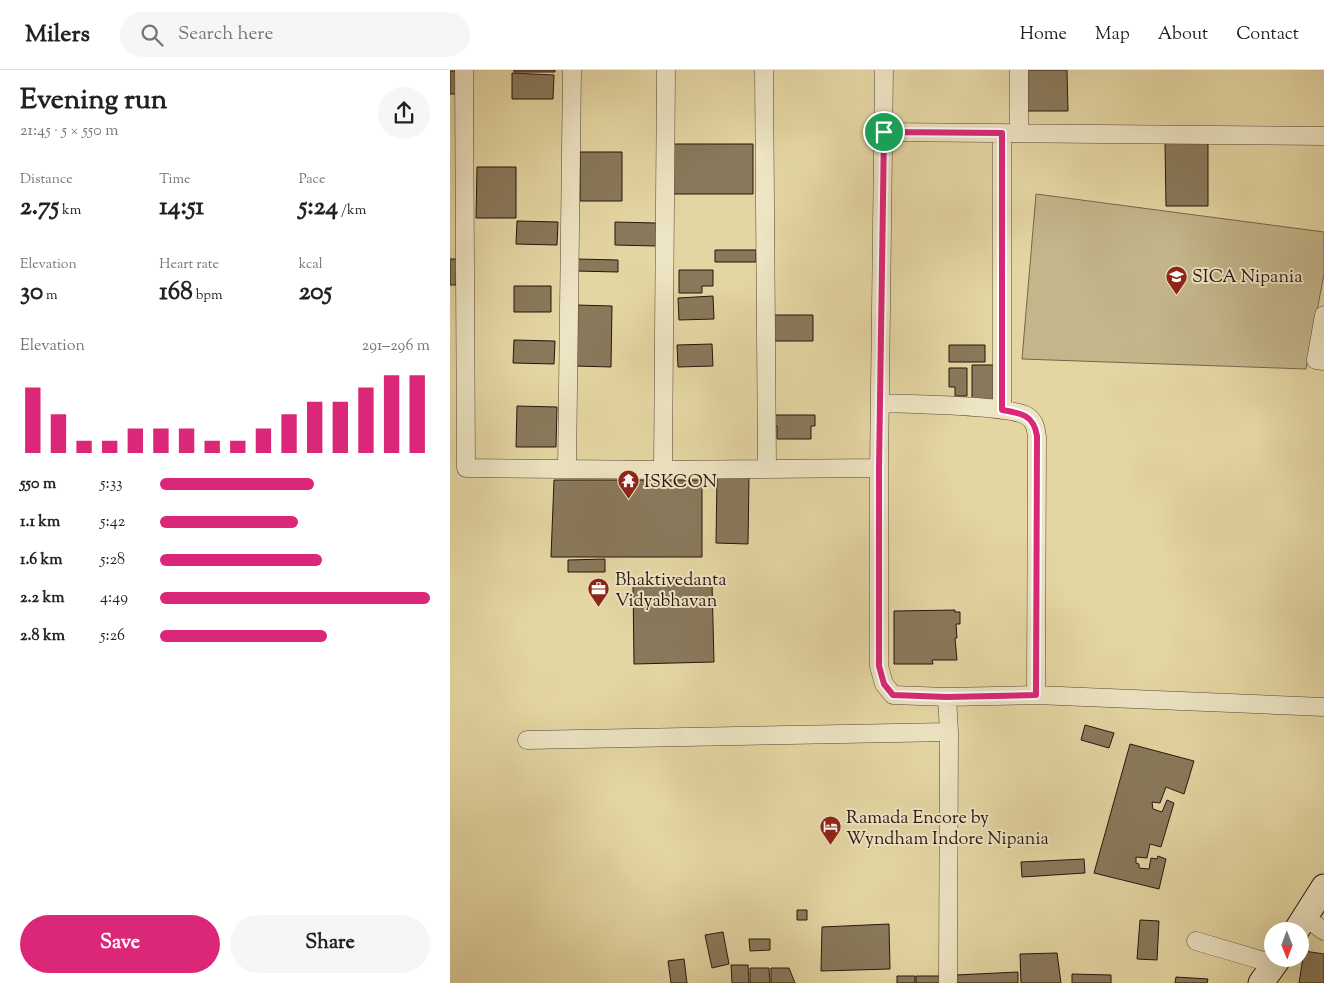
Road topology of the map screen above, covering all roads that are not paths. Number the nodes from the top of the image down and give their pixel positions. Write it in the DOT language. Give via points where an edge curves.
graph roads {
  1 [pos="464,70"];
  2 [pos="572,70"];
  3 [pos="666,70"];
  4 [pos="764,70"];
  5 [pos="884,70"];
  6 [pos="1019,70"];
  7 [pos="884,132"];
  8 [pos="1011,133"];
  9 [pos="1324,136"];
  10 [pos="1324,315"];
  11 [pos="1324,361"];
  12 [pos="880,403"];
  13 [pos="1002,410"];
  14 [pos="458,468"];
  15 [pos="768,468"];
  16 [pos="879,468"];
  17 [pos="567,469"];
  18 [pos="663,470"];
  19 [pos="1036,695"];
  20 [pos="947,697"];
  21 [pos="1324,707"];
  22 [pos="949,732"];
  23 [pos="527,740"];
  24 [pos="1324,887"];
  25 [pos="1309,924"];
  26 [pos="1196,940"];
  27 [pos="1271,969"];
  28 [pos="948,983"];
  1 -- 14 [label="street"];
  2 -- 17 [label="street"];
  3 -- 18 [label="street"];
  4 -- 15 [label="street"];
  5 -- 7 [label="street"];
  6 -- 8 [label="street"];
  7 -- 8 [label="street"];
  7 -- 12 [label="street"];
  8 -- 9 [label="street"];
  8 -- 13 [label="street"];
  10 -- 11 [label="street" via="1316,360"];
  12 -- 13 [label="street"];
  12 -- 16 [label="street"];
  13 -- 19 [label="street" via="1027,416 1032,420 1037,436"];
  14 -- 17 [label="street"];
  15 -- 16 [label="street"];
  15 -- 18 [label="street"];
  16 -- 20 [label="street" via="879,666 884,684 893,695"];
  17 -- 18 [label="street"];
  19 -- 20 [label="street"];
  19 -- 21 [label="street"];
  20 -- 22 [label="street"];
  22 -- 23 [label="street"];
  22 -- 28 [label="street"];
  24 -- 25 [label="street"];
  26 -- 27 [label="street"];
}
